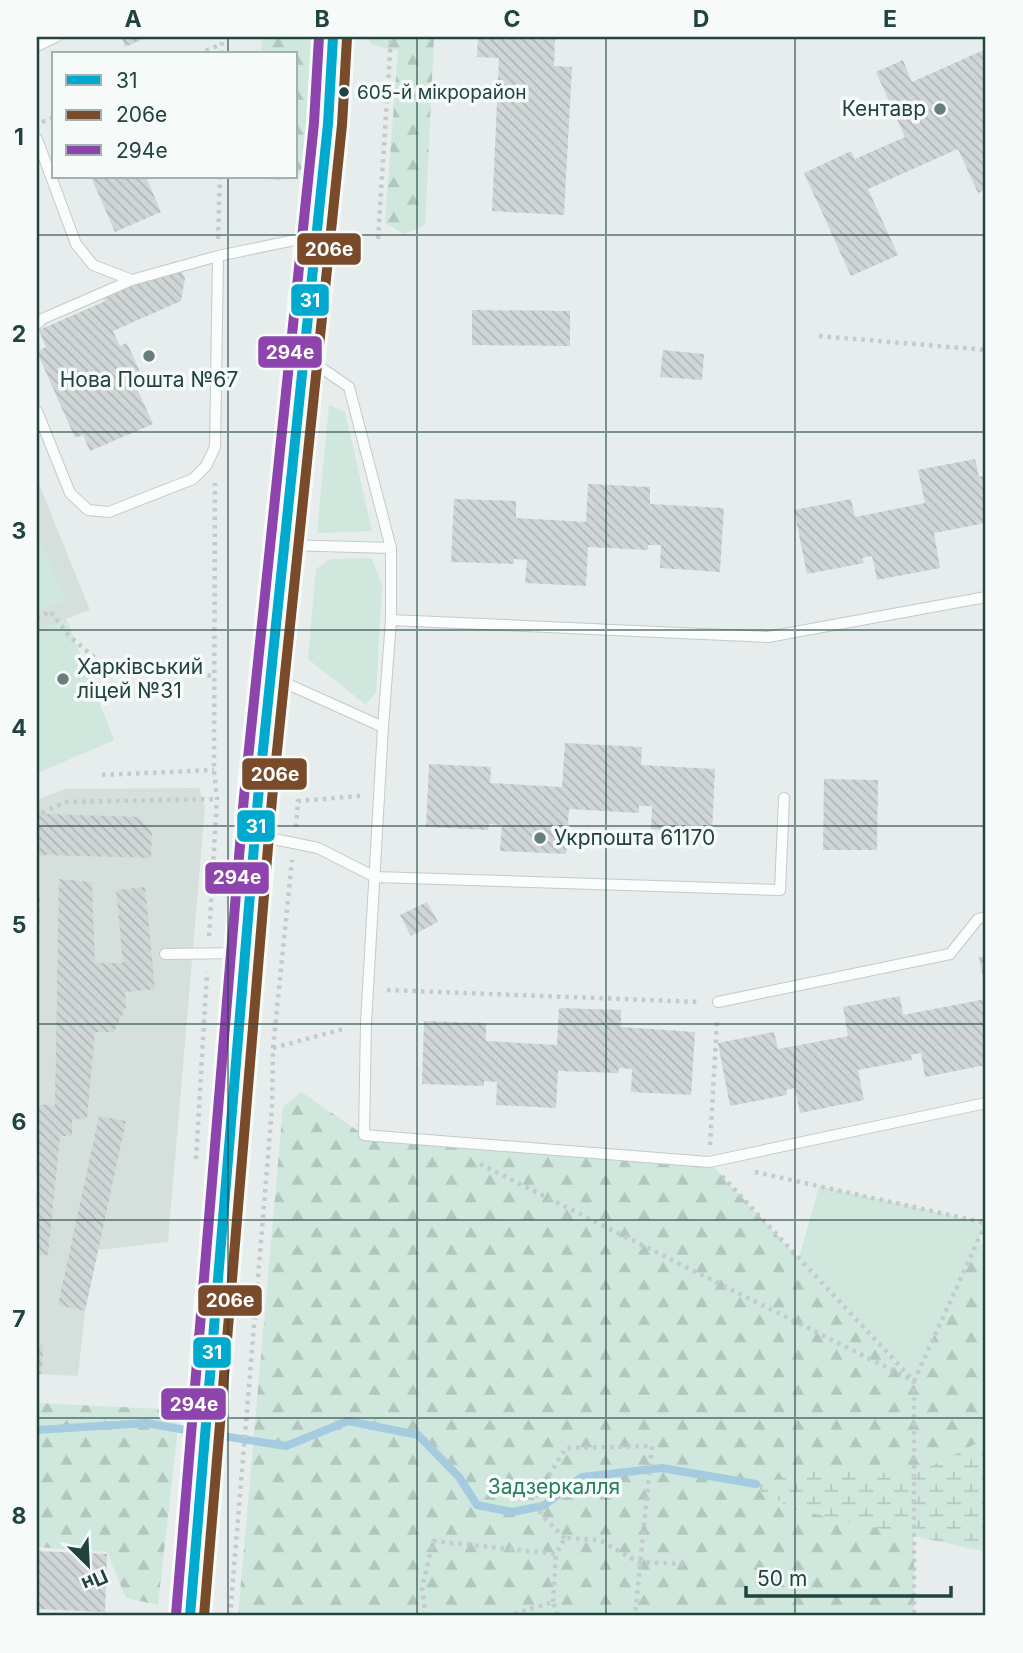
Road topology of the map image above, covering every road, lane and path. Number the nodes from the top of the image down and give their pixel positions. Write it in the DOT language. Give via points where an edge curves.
graph roads {
  1 [pos="56,37"];
  2 [pos="222,37"];
  3 [pos="333,37"];
  4 [pos="391,37"];
  5 [pos="222,44"];
  6 [pos="37,46"];
  7 [pos="203,52"];
  8 [pos="222,52"];
  9 [pos="37,139"];
  10 [pos="52,177"];
  11 [pos="52,178"];
  12 [pos="219,178"];
  13 [pos="316,235"];
  14 [pos="378,239"];
  15 [pos="218,256"];
  16 [pos="132,280"];
  17 [pos="37,324"];
  18 [pos="819,336"];
  19 [pos="986,350"];
  20 [pos="304,356"];
  21 [pos="37,411"];
  22 [pos="215,447"];
  23 [pos="283,545"];
  24 [pos="391,548"];
  25 [pos="986,597"];
  26 [pos="37,619"];
  27 [pos="391,620"];
  28 [pos="214,676"];
  29 [pos="270,676"];
  30 [pos="383,727"];
  31 [pos="214,770"];
  32 [pos="102,775"];
  33 [pos="379,795"];
  34 [pos="217,799"];
  35 [pos="784,799"];
  36 [pos="42,813"];
  37 [pos="256,835"];
  38 [pos="295,842"];
  39 [pos="376,877"];
  40 [pos="986,917"];
  41 [pos="208,953"];
  42 [pos="246,953"];
  43 [pos="165,954"];
  44 [pos="369,989"];
  45 [pos="718,1002"];
  46 [pos="366,1023"];
  47 [pos="273,1048"];
  48 [pos="200,1101"];
  49 [pos="986,1103"];
  50 [pos="435,1142"];
  51 [pos="709,1162"];
  52 [pos="986,1223"];
  53 [pos="914,1381"];
  54 [pos="565,1538"];
  55 [pos="556,1554"];
  56 [pos="638,1562"];
  57 [pos="684,1564"];
  58 [pos="553,1602"];
  59 [pos="190,1616"];
  60 [pos="230,1616"];
  61 [pos="426,1616"];
  62 [pos="506,1616"];
  63 [pos="558,1616"];
  64 [pos="635,1616"];
  65 [pos="914,1616"];
  1 -- 6 [label="lane"];
  2 -- 5 [label="path"];
  3 -- 13 [label="main road"];
  4 -- 14 [label="path"];
  5 -- 7 [label="path"];
  5 -- 8 [label="path"];
  9 -- 10 [label="lane"];
  11 -- 16 [label="lane" via="76,244 93,265"];
  12 -- 15 [label="path"];
  13 -- 15 [label="lane"];
  13 -- 20 [label="main road"];
  15 -- 16 [label="lane"];
  15 -- 22 [label="lane"];
  16 -- 17 [label="lane"];
  18 -- 19 [label="path"];
  20 -- 23 [label="main road"];
  20 -- 24 [label="lane" via="349,387"];
  21 -- 22 [label="lane" via="70,493 88,510 109,512 192,479 206,466"];
  22 -- 28 [label="path"];
  23 -- 24 [label="lane"];
  23 -- 29 [label="main road"];
  24 -- 27 [label="lane"];
  25 -- 27 [label="lane" via="768,637"];
  26 -- 28 [label="path" via="50,611 69,636 100,662"];
  27 -- 30 [label="lane"];
  28 -- 31 [label="path"];
  29 -- 30 [label="lane"];
  29 -- 37 [label="main road"];
  30 -- 33 [label="lane"];
  31 -- 32 [label="path"];
  31 -- 34 [label="path"];
  33 -- 38 [label="path" via="298,801"];
  33 -- 39 [label="lane"];
  34 -- 36 [label="path" via="65,802"];
  34 -- 41 [label="path"];
  35 -- 39 [label="lane" via="780,890"];
  37 -- 38 [label="lane"];
  37 -- 42 [label="main road"];
  38 -- 39 [label="lane" via="318,848"];
  38 -- 47 [label="path"];
  39 -- 44 [label="lane"];
  40 -- 45 [label="lane" via="978,919 950,954"];
  41 -- 42 [label="lane"];
  41 -- 43 [label="lane"];
  41 -- 48 [label="path"];
  42 -- 59 [label="main road"];
  44 -- 45 [label="path"];
  44 -- 46 [label="lane"];
  45 -- 51 [label="path"];
  46 -- 47 [label="path"];
  46 -- 50 [label="lane" via="364,1135"];
  47 -- 60 [label="path" via="272,1108"];
  49 -- 51 [label="lane"];
  50 -- 51 [label="lane"];
  50 -- 53 [label="path"];
  51 -- 52 [label="path"];
  51 -- 53 [label="path"];
  52 -- 53 [label="path"];
  53 -- 65 [label="path"];
  54 -- 55 [label="path"];
  54 -- 56 [label="path" via="600,1540"];
  54 -- 56 [label="path" via="541,1515 537,1494 566,1448 652,1446"];
  55 -- 58 [label="path"];
  55 -- 61 [label="path" via="433,1541 422,1589"];
  56 -- 57 [label="path"];
  56 -- 64 [label="path"];
  58 -- 62 [label="path"];
  58 -- 63 [label="path"];
}
